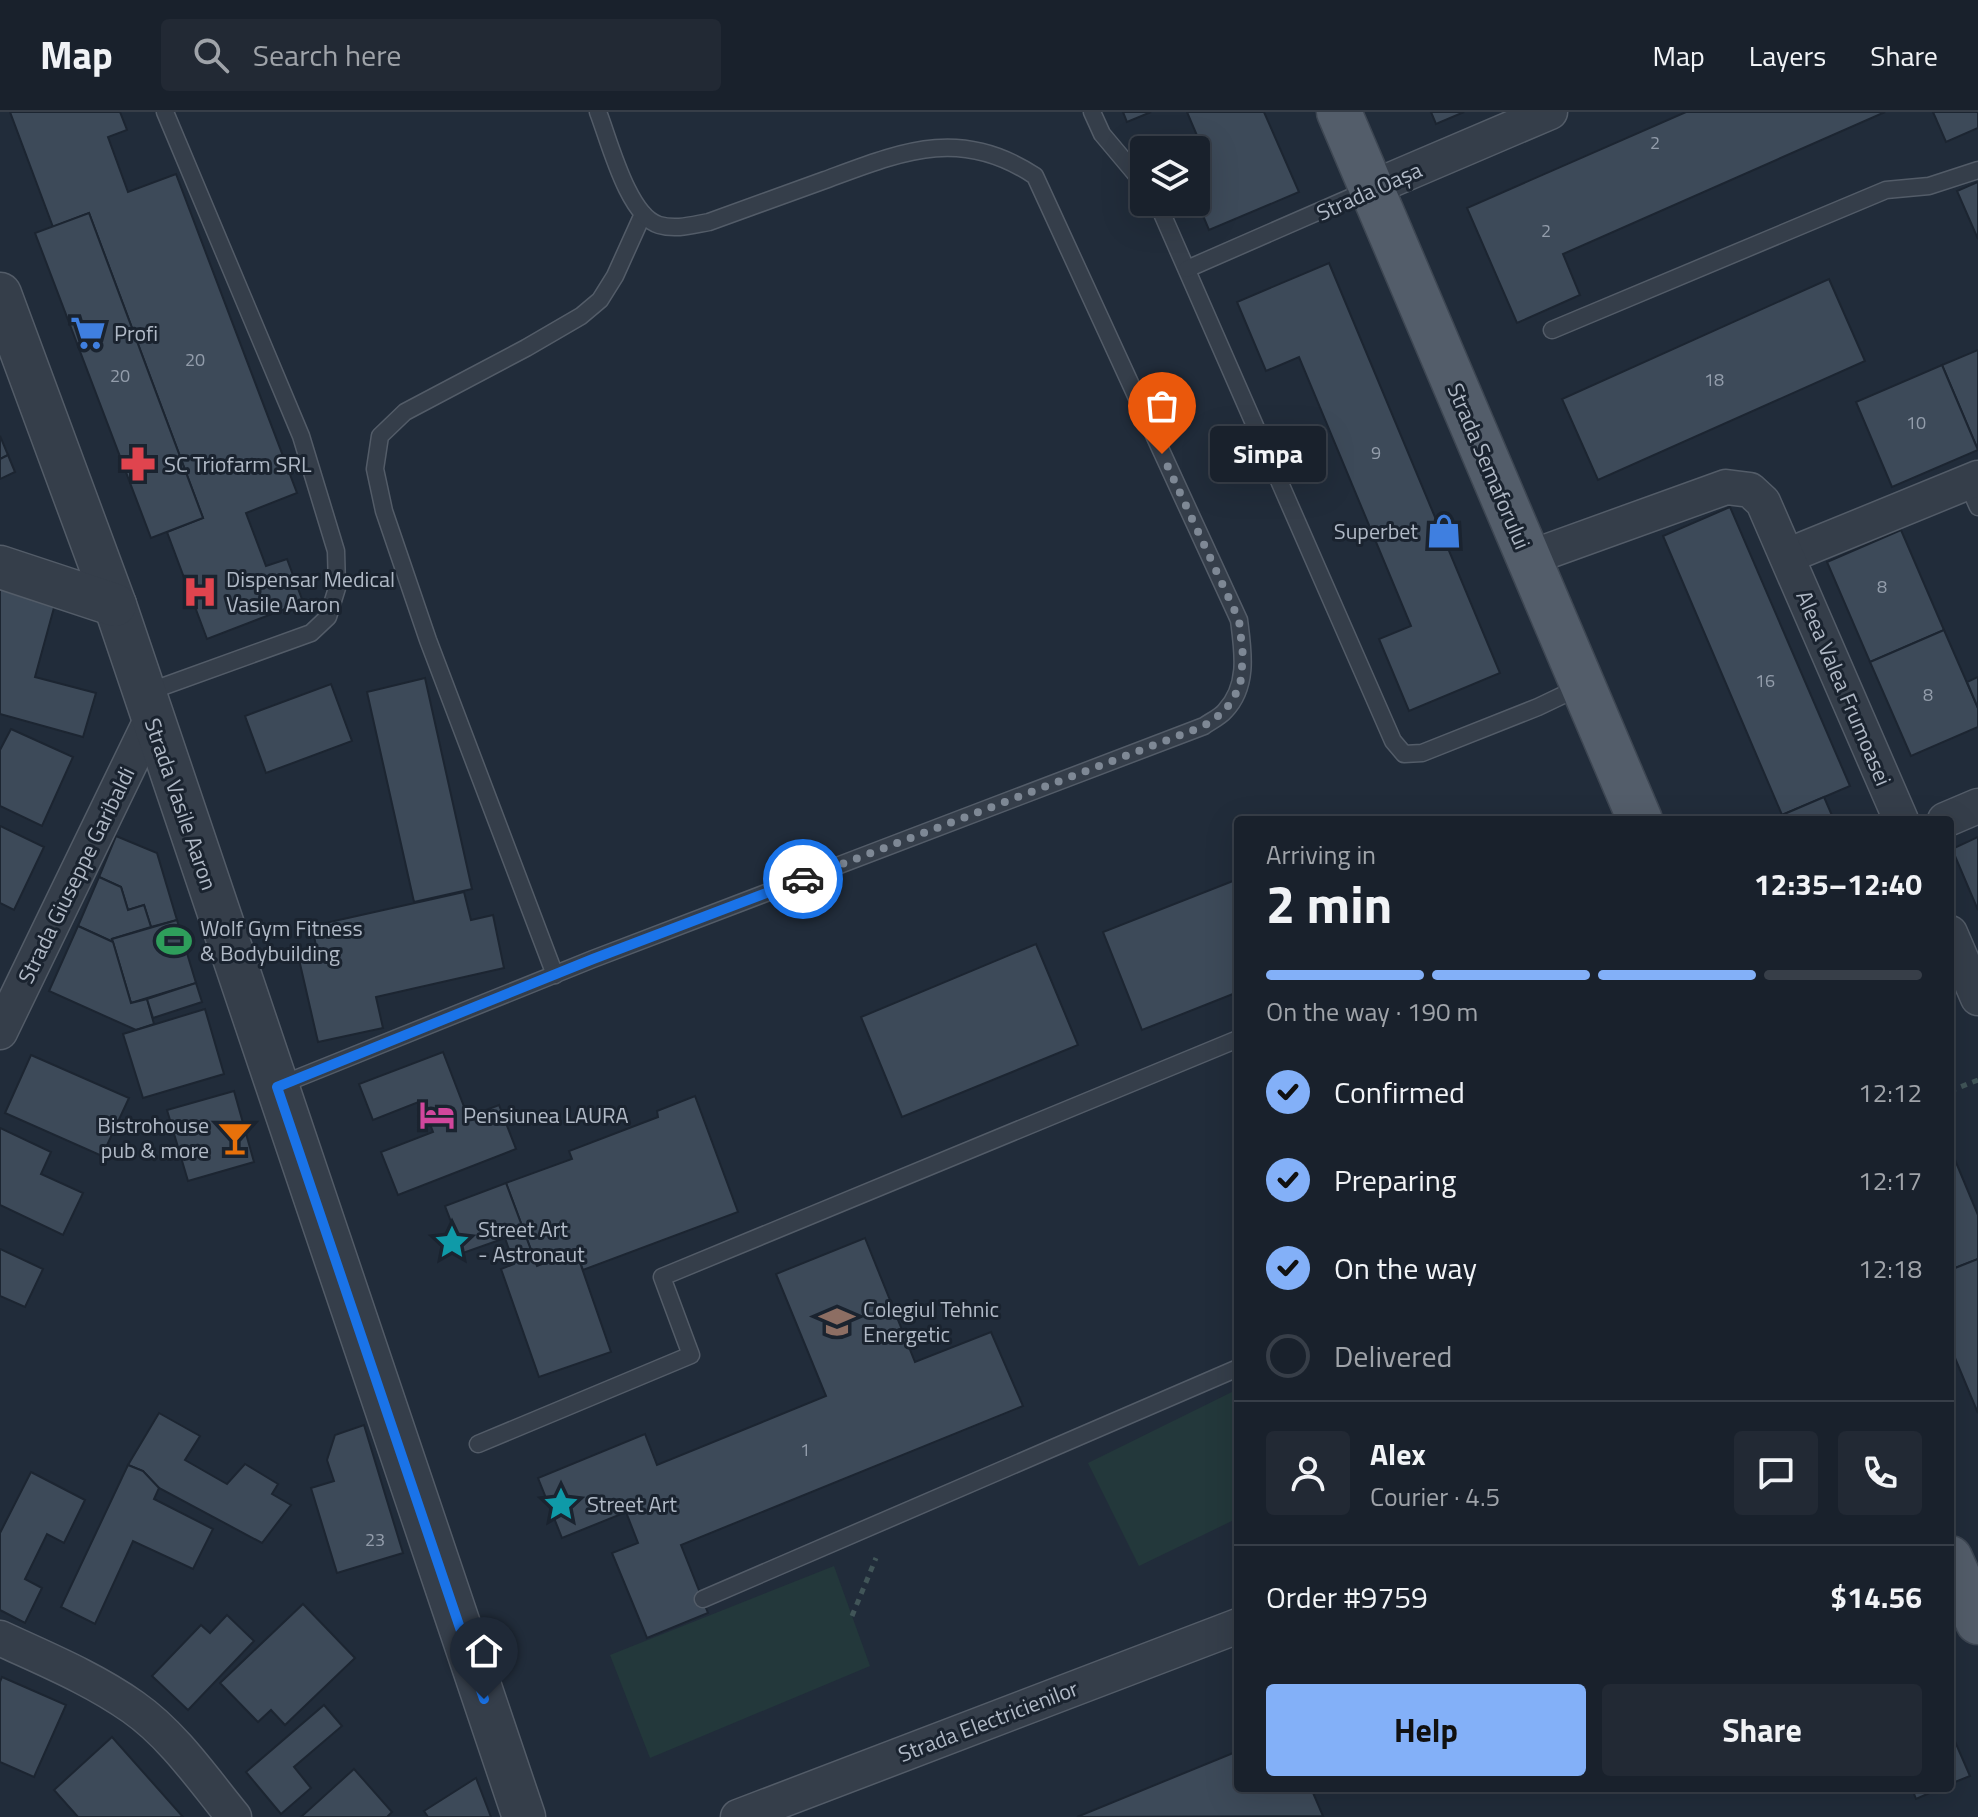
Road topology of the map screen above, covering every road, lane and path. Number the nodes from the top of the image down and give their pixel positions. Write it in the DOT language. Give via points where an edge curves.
graph roads {
  1 [pos="165,112"];
  2 [pos="598,112"];
  3 [pos="1092,112"];
  4 [pos="1339,112"];
  5 [pos="1550,112"];
  6 [pos="1130,167"];
  7 [pos="1978,170"];
  8 [pos="1372,188"];
  9 [pos="643,214"];
  10 [pos="1163,216"];
  11 [pos="1187,269"];
  12 [pos="0,294"];
  13 [pos="1552,330"];
  14 [pos="1974,489"];
  15 [pos="1787,556"];
  16 [pos="1529,558"];
  17 [pos="0,567"];
  18 [pos="115,605"];
  19 [pos="1584,686"];
  20 [pos="148,706"];
  21 [pos="1978,806"];
  22 [pos="1638,816"];
  23 [pos="1899,816"];
  24 [pos="1954,816"];
  25 [pos="1954,942"];
  26 [pos="555,975"];
  27 [pos="1978,998"];
  28 [pos="0,1032"];
  29 [pos="1234,1041"];
  30 [pos="1978,1080"];
  31 [pos="277,1087"];
  32 [pos="1954,1089"];
  33 [pos="1234,1370"];
  34 [pos="478,1444"];
  35 [pos="894,1517"];
  36 [pos="1954,1567"];
  37 [pos="703,1599"];
  38 [pos="852,1616"];
  39 [pos="1978,1622"];
  40 [pos="1234,1628"];
  41 [pos="0,1638"];
  42 [pos="234,1817"];
  43 [pos="524,1817"];
  44 [pos="738,1817"];
  1 -- 20 [label="lane" via="301,436 336,551 337,588 328,617 311,633"];
  2 -- 9 [label="lane" via="629,194"];
  3 -- 6 [label="lane" via="1102,134"];
  4 -- 8 [label="main road, Strada Semaforului"];
  5 -- 8 [label="street, Strada Oașa"];
  7 -- 13 [label="lane" via="1929,186 1886,190"];
  8 -- 11 [label="lane, Strada Oașa"];
  8 -- 16 [label="main road, Strada Semaforului"];
  9 -- 26 [label="lane" via="600,300 581,316 405,412 380,436 375,469 428,640"];
  9 -- 26 [label="lane" via="656,224 677,228 709,222 901,152 982,152 1035,176 1239,620 1240,687 1225,711 1204,726"];
  10 -- 11 [label="lane"];
  11 -- 19 [label="lane" via="1393,741 1404,754 1422,753"];
  12 -- 18 [label="street, Strada Vasile Aaron"];
  14 -- 15 [label="street"];
  15 -- 16 [label="street, Aleea Valea Frumoasei" via="1763,502 1750,490 1726,487"];
  15 -- 23 [label="street, Aleea Valea Frumoasei"];
  16 -- 19 [label="main road, Strada Semaforului"];
  17 -- 18 [label="street"];
  18 -- 20 [label="street, Strada Vasile Aaron"];
  19 -- 22 [label="main road, Strada Semaforului"];
  20 -- 28 [label="street, Strada Giuseppe Garibaldi"];
  20 -- 31 [label="street, Strada Vasile Aaron"];
  21 -- 24 [label="street"];
  25 -- 27 [label="street"];
  26 -- 31 [label="lane"];
  29 -- 34 [label="lane" via="662,1277 691,1355"];
  30 -- 32 [label="path"];
  31 -- 43 [label="street, Strada Vasile Aaron"];
  33 -- 35 [label="lane"];
  35 -- 37 [label="lane"];
  35 -- 38 [label="path"];
  36 -- 39 [label="main road"];
  40 -- 44 [label="street, Strada Electricienilor"];
  41 -- 42 [label="street" via="135,1708 174,1744"];
}
